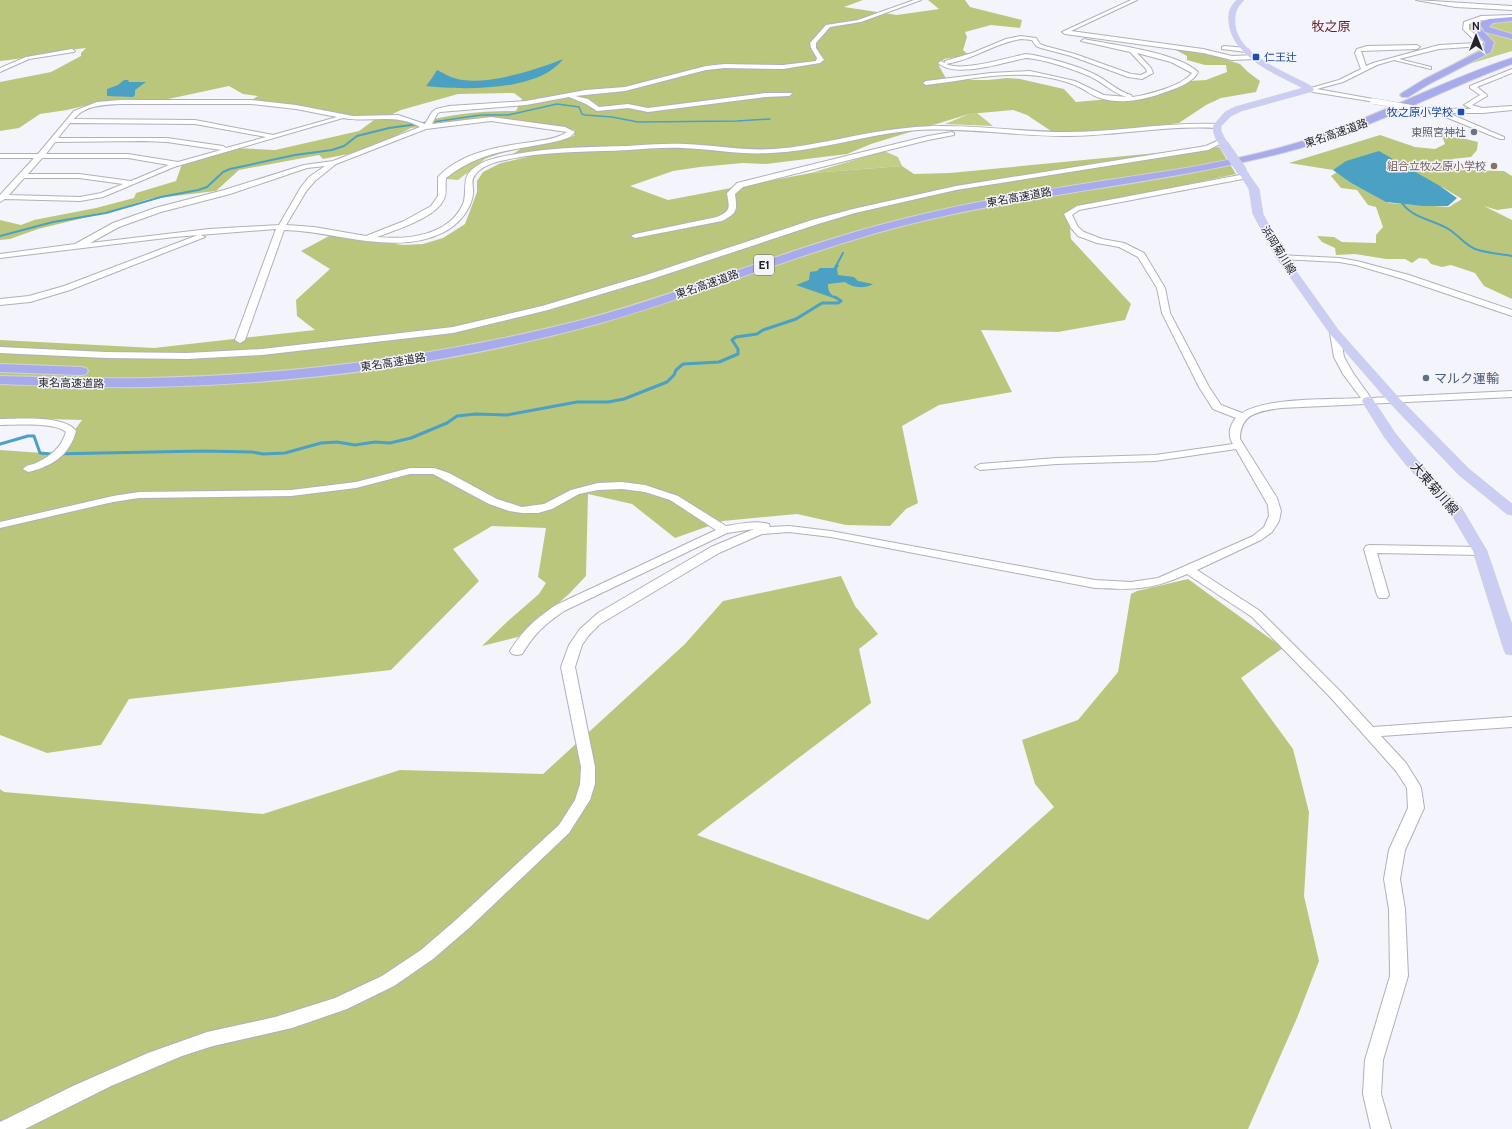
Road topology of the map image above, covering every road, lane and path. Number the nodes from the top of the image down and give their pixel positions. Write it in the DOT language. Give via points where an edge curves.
graph roads {
  1 [pos="919,0"];
  2 [pos="1135,0"];
  3 [pos="1241,0"];
  4 [pos="1411,0"];
  5 [pos="1418,0"];
  6 [pos="1512,8"];
  7 [pos="1453,11"];
  8 [pos="1467,14"];
  9 [pos="1481,18"];
  10 [pos="1512,19"];
  11 [pos="1097,37"];
  12 [pos="1512,37"];
  13 [pos="1438,47"];
  14 [pos="1224,48"];
  15 [pos="1246,50"];
  16 [pos="72,51"];
  17 [pos="1133,52"];
  18 [pos="1512,53"];
  19 [pos="1256,58"];
  20 [pos="1392,60"];
  21 [pos="1512,60"];
  22 [pos="1512,65"];
  23 [pos="1429,68"];
  24 [pos="1364,69"];
  25 [pos="0,70"];
  26 [pos="1512,71"];
  27 [pos="926,83"];
  28 [pos="1450,85"];
  29 [pos="1310,89"];
  30 [pos="789,94"];
  31 [pos="565,96"];
  32 [pos="1402,97"];
  33 [pos="1138,98"];
  34 [pos="1512,108"];
  35 [pos="1486,111"];
  36 [pos="1444,112"];
  37 [pos="1506,115"];
  38 [pos="343,117"];
  39 [pos="69,121"];
  40 [pos="1217,126"];
  41 [pos="425,127"];
  42 [pos="1009,131"];
  43 [pos="273,136"];
  44 [pos="1502,138"];
  45 [pos="53,140"];
  46 [pos="1222,141"];
  47 [pos="522,146"];
  48 [pos="228,149"];
  49 [pos="41,155"];
  50 [pos="0,156"];
  51 [pos="499,160"];
  52 [pos="334,163"];
  53 [pos="178,164"];
  54 [pos="1244,174"];
  55 [pos="22,176"];
  56 [pos="132,183"];
  57 [pos="1,198"];
  58 [pos="281,227"];
  59 [pos="212,232"];
  60 [pos="635,236"];
  61 [pos="368,238"];
  62 [pos="74,248"];
  63 [pos="0,256"];
  64 [pos="1281,256"];
  65 [pos="0,302"];
  66 [pos="1512,313"];
  67 [pos="1336,333"];
  68 [pos="240,340"];
  69 [pos="0,350"];
  70 [pos="0,368"];
  71 [pos="0,380"];
  72 [pos="1512,394"];
  73 [pos="1393,399"];
  74 [pos="1368,401"];
  75 [pos="1243,417"];
  76 [pos="0,422"];
  77 [pos="1238,446"];
  78 [pos="980,468"];
  79 [pos="28,469"];
  80 [pos="1512,511"];
  81 [pos="0,524"];
  82 [pos="724,530"];
  83 [pos="775,530"];
  84 [pos="1480,550"];
  85 [pos="1189,570"];
  86 [pos="1383,595"];
  87 [pos="1512,650"];
  88 [pos="517,651"];
  89 [pos="1512,722"];
  90 [pos="1370,732"];
  91 [pos="6,1129"];
  92 [pos="1381,1129"];
  1 -- 31 [label="street" via="859,21 828,26 814,43 814,49 821,60 818,62 783,67 706,68 625,89"];
  2 -- 11 [label="street" via="1065,32"];
  3 -- 15 [label="main road" via="1234,7 1231,18 1235,38"];
  4 -- 7 [label="street"];
  5 -- 6 [label="street"];
  8 -- 9 [label="street"];
  9 -- 10 [label="street"];
  9 -- 13 [label="street" via="1470,21 1465,26 1480,45"];
  10 -- 12 [label="highway" via="1486,24 1485,27 1497,34"];
  10 -- 32 [label="highway" via="1476,26 1490,42 1488,50"];
  11 -- 17 [label="street" via="1084,41"];
  11 -- 19 [label="street" via="1196,50 1232,58"];
  13 -- 20 [label="street"];
  13 -- 24 [label="street" via="1359,50"];
  14 -- 15 [label="street"];
  15 -- 19 [label="main road"];
  16 -- 25 [label="street" via="28,58"];
  17 -- 33 [label="street" via="1166,60 1195,72 1182,84"];
  17 -- 33 [label="street" via="1149,69 1150,74 1142,77 1130,76 1043,47 1026,38 1005,42 966,57 944,62 950,68 963,69 1026,56 1036,57 1090,74 1118,93"];
  18 -- 32 [label="highway, 東名高速道路 / E1" via="1448,76"];
  19 -- 29 [label="main road"];
  20 -- 23 [label="street"];
  20 -- 24 [label="street"];
  21 -- 28 [label="highway, 東名高速道路 / E1"];
  22 -- 28 [label="highway"];
  24 -- 29 [label="street" via="1341,81"];
  26 -- 35 [label="street" via="1472,87 1484,96 1467,105"];
  27 -- 33 [label="street" via="1030,73 1078,84 1109,99"];
  28 -- 71 [label="highway, 東名高速道路 / E1" via="1360,125 1288,149 1202,168 986,203 905,221 797,253 627,311 479,348 355,368 242,379 114,384"];
  29 -- 36 [label="street, bridge"];
  29 -- 40 [label="main road" via="1238,109 1228,114"];
  30 -- 31 [label="street" via="648,110 628,106 597,109 592,103"];
  31 -- 41 [label="street" via="526,103 438,110"];
  32 -- 70 [label="highway, 東名高速道路 / E1" via="1346,122 1283,142 1197,161 1013,190 913,210 850,226 628,299 470,338 360,356 242,367 120,372"];
  34 -- 35 [label="street"];
  35 -- 36 [label="street"];
  35 -- 37 [label="street"];
  36 -- 44 [label="street" via="1445,115"];
  38 -- 39 [label="street" via="296,107 251,102 120,102 87,107 76,112"];
  38 -- 41 [label="street" via="398,117 418,122"];
  38 -- 43 [label="street"];
  39 -- 43 [label="street" via="195,122"];
  39 -- 45 [label="street"];
  40 -- 42 [label="street" via="1081,134"];
  40 -- 46 [label="main road, 浜岡菊川線"];
  41 -- 47 [label="street" via="491,119 572,132"];
  41 -- 52 [label="street"];
  42 -- 51 [label="street" via="921,128 775,151 681,146 578,148"];
  42 -- 60 [label="street" via="940,135 740,185 731,193 733,209 730,214 719,219"];
  43 -- 48 [label="street"];
  45 -- 48 [label="street" via="167,140"];
  45 -- 49 [label="street"];
  46 -- 54 [label="main road, 浜岡菊川線, bridge"];
  46 -- 69 [label="street" via="1208,148 962,187 853,211 545,308 453,330 262,352 194,356"];
  47 -- 51 [label="street" via="498,156 496,158"];
  47 -- 61 [label="street" via="503,148 452,168 442,177 443,188 436,204 420,215"];
  48 -- 53 [label="street"];
  49 -- 50 [label="street"];
  49 -- 53 [label="street" via="128,156"];
  49 -- 55 [label="street"];
  51 -- 61 [label="street" via="484,165 471,175 468,182 468,202 452,226 432,235 406,240"];
  52 -- 58 [label="street" via="312,179"];
  52 -- 62 [label="street" via="306,166 226,192 158,210 116,225"];
  53 -- 56 [label="street"];
  54 -- 64 [label="main road, 浜岡菊川線" via="1254,189 1258,214"];
  54 -- 75 [label="street" via="1078,208 1068,214 1081,234 1121,245 1141,255 1161,288 1166,313 1204,388 1217,407"];
  55 -- 56 [label="street" via="79,176"];
  55 -- 57 [label="street"];
  56 -- 57 [label="street" via="103,195 80,199"];
  58 -- 59 [label="street"];
  58 -- 61 [label="street" via="318,229"];
  58 -- 68 [label="street"];
  59 -- 62 [label="street"];
  59 -- 65 [label="street" via="67,288 30,299"];
  62 -- 63 [label="street"];
  64 -- 66 [label="street" via="1325,258 1357,263"];
  64 -- 67 [label="main road, 浜岡菊川線"];
  67 -- 73 [label="main road, 浜岡菊川線"];
  67 -- 74 [label="street" via="1339,357"];
  72 -- 73 [label="street"];
  73 -- 74 [label="street"];
  73 -- 80 [label="main road, 浜岡菊川線" via="1464,472"];
  74 -- 75 [label="street" via="1281,405 1251,412"];
  74 -- 84 [label="main road, 大東菊川線" via="1412,463 1456,510"];
  75 -- 77 [label="street" via="1234,431"];
  76 -- 79 [label="street" via="51,424 65,426 71,431 70,440 53,459"];
  77 -- 78 [label="street" via="1155,458"];
  77 -- 85 [label="street" via="1273,503 1276,515 1273,523 1257,538"];
  81 -- 82 [label="street" via="139,495 206,496 311,492 356,485 410,470 424,470 445,475 506,507 521,510 538,510 591,488 645,488 669,496"];
  82 -- 83 [label="street" via="748,526 762,526"];
  82 -- 88 [label="street" via="560,608 542,620 526,636"];
  83 -- 85 [label="street" via="798,529 831,534 1113,586 1161,582"];
  83 -- 91 [label="street" via="749,534 715,550 608,612 583,632 572,650 568,667 589,778 580,805 564,829 451,936 416,964 357,997 325,1010 169,1053 73,1094"];
  84 -- 86 [label="street" via="1370,549"];
  84 -- 87 [label="main road, 大東菊川線"];
  85 -- 90 [label="street" via="1256,614"];
  89 -- 90 [label="street"];
  90 -- 92 [label="street" via="1401,767 1414,788 1416,808 1397,850 1392,879 1399,976 1374,1060 1372,1094"];
}
